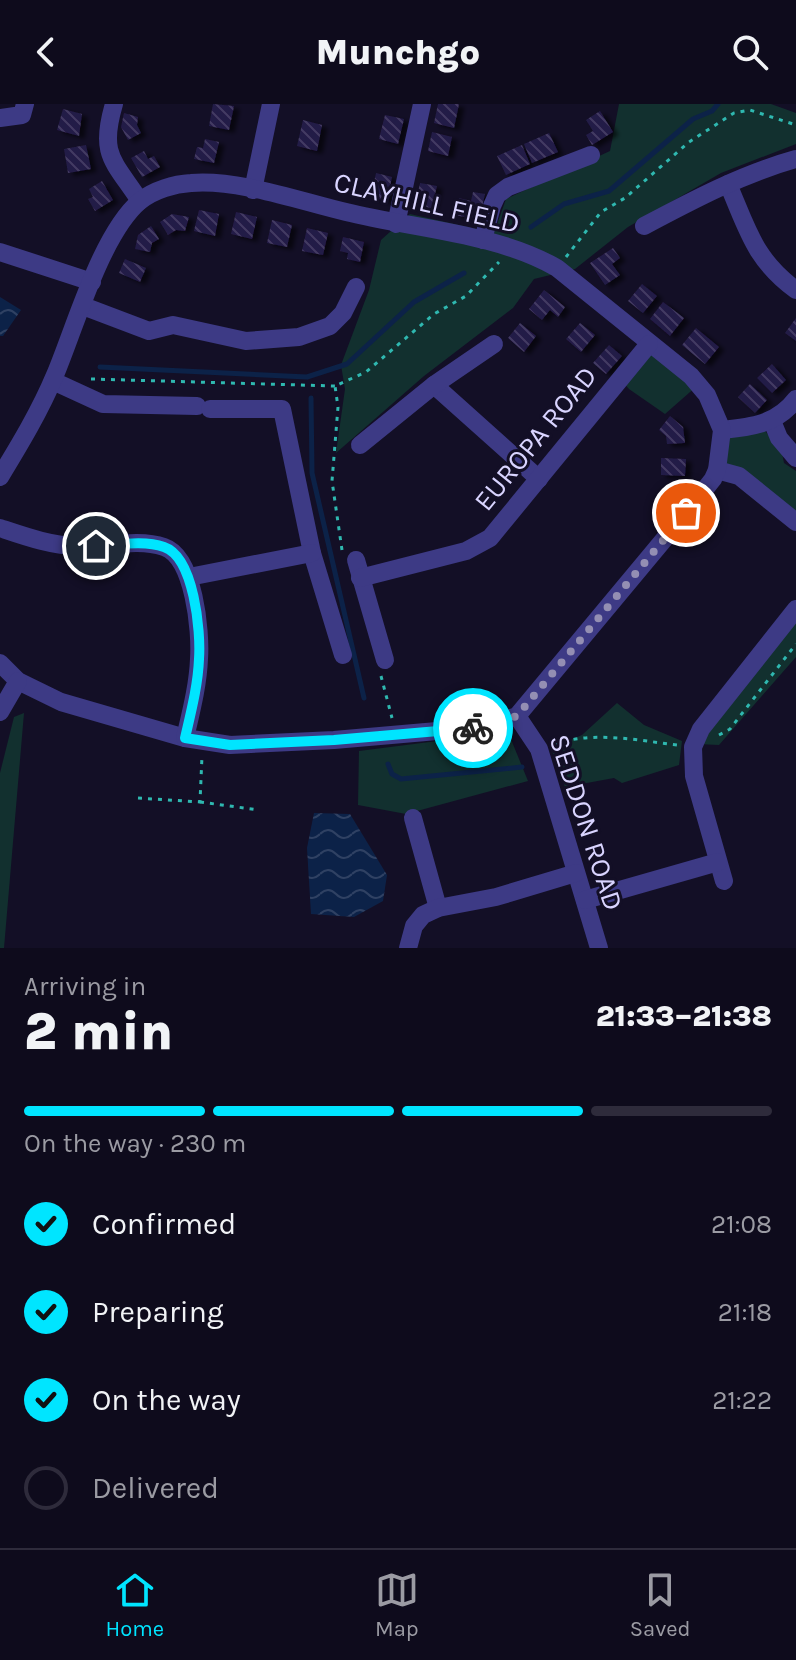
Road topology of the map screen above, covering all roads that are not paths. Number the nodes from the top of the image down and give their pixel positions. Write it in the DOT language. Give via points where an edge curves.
graph roads {
  1 [pos="25,104"];
  2 [pos="114,104"];
  3 [pos="271,104"];
  4 [pos="422,104"];
  5 [pos="0,118"];
  6 [pos="591,155"];
  7 [pos="796,159"];
  8 [pos="728,184"];
  9 [pos="253,190"];
  10 [pos="140,201"];
  11 [pos="396,224"];
  12 [pos="644,226"];
  13 [pos="483,240"];
  14 [pos="0,252"];
  15 [pos="92,282"];
  16 [pos="356,287"];
  17 [pos="796,290"];
  18 [pos="83,306"];
  19 [pos="494,344"];
  20 [pos="649,344"];
  21 [pos="53,381"];
  22 [pos="434,385"];
  23 [pos="796,399"];
  24 [pos="772,421"];
  25 [pos="722,430"];
  26 [pos="360,445"];
  27 [pos="796,458"];
  28 [pos="717,470"];
  29 [pos="0,477"];
  30 [pos="539,479"];
  31 [pos="796,522"];
  32 [pos="0,528"];
  33 [pos="312,553"];
  34 [pos="189,577"];
  35 [pos="796,609"];
  36 [pos="343,655"];
  37 [pos="0,663"];
  38 [pos="383,668"];
  39 [pos="18,681"];
  40 [pos="0,712"];
  41 [pos="517,716"];
  42 [pos="194,739"];
  43 [pos="413,818"];
  44 [pos="718,862"];
  45 [pos="576,873"];
  46 [pos="724,881"];
  47 [pos="585,900"];
  48 [pos="438,908"];
  49 [pos="408,948"];
  50 [pos="599,948"];
  1 -- 5 [label="street" via="22,115"];
  2 -- 10 [label="street" via="106,143"];
  3 -- 9 [label="street"];
  4 -- 11 [label="street"];
  6 -- 13 [label="street" via="497,195"];
  7 -- 8 [label="street"];
  8 -- 12 [label="street"];
  8 -- 17 [label="street" via="757,252"];
  9 -- 10 [label="street, CLAYHILL FIELD" via="190,183"];
  9 -- 11 [label="street, CLAYHILL FIELD"];
  10 -- 15 [label="street" via="120,225"];
  11 -- 13 [label="street, CLAYHILL FIELD"];
  13 -- 20 [label="street, CLAYHILL FIELD" via="557,268"];
  14 -- 15 [label="street"];
  15 -- 18 [label="street"];
  16 -- 18 [label="street" via="330,326 299,337 246,341 173,325 149,331"];
  18 -- 21 [label="street"];
  19 -- 22 [label="street"];
  20 -- 25 [label="street, CLAYHILL FIELD" via="691,376 707,395"];
  20 -- 30 [label="street, EUROPA ROAD"];
  21 -- 29 [label="street"];
  21 -- 33 [label="street" via="103,404 282,409"];
  22 -- 26 [label="street"];
  22 -- 30 [label="street"];
  23 -- 24 [label="street"];
  24 -- 25 [label="street"];
  24 -- 27 [label="street"];
  25 -- 28 [label="street"];
  28 -- 31 [label="street" via="739,476"];
  28 -- 41 [label="street"];
  30 -- 38 [label="street, EUROPA ROAD" via="490,538 466,551 353,564"];
  32 -- 34 [label="street" via="75,546 163,546 177,554"];
  33 -- 34 [label="street"];
  33 -- 36 [label="street"];
  34 -- 42 [label="street" via="199,634"];
  35 -- 44 [label="street" via="695,743 694,776"];
  37 -- 39 [label="street"];
  39 -- 40 [label="street"];
  39 -- 42 [label="street" via="61,702"];
  41 -- 42 [label="street" via="483,727 394,734 230,745"];
  41 -- 45 [label="street, SEDDON ROAD" via="539,749"];
  43 -- 48 [label="street"];
  44 -- 46 [label="street"];
  44 -- 47 [label="street"];
  45 -- 47 [label="street, SEDDON ROAD"];
  45 -- 48 [label="street"];
  47 -- 50 [label="street, SEDDON ROAD"];
  48 -- 49 [label="street" via="414,926"];
}
